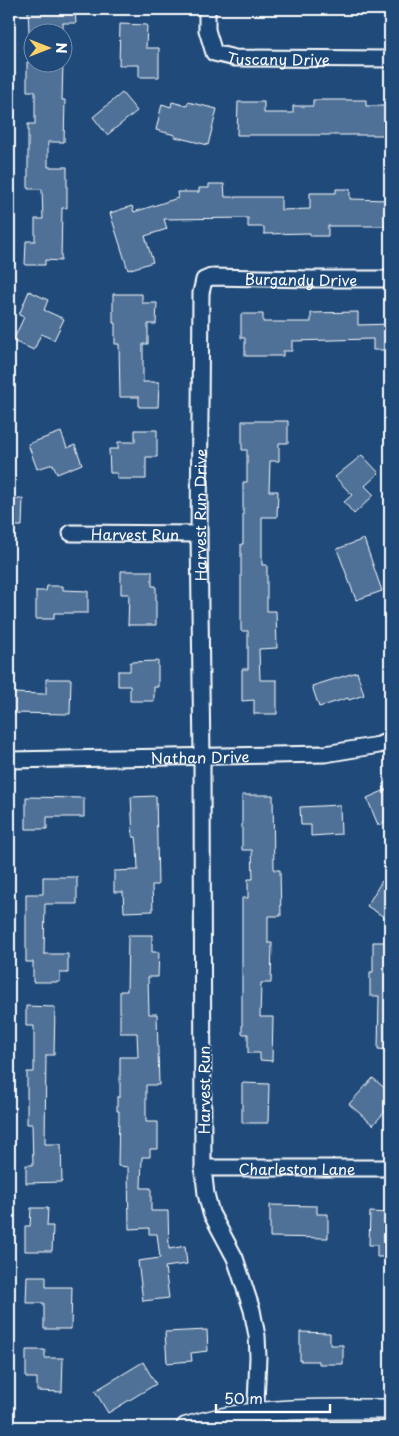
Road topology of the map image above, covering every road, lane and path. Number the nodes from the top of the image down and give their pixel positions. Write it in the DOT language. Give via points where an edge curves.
graph roads {
  1 [pos="207,9"];
  2 [pos="390,59"];
  3 [pos="211,277"];
  4 [pos="390,278"];
  5 [pos="71,533"];
  6 [pos="199,534"];
  7 [pos="390,740"];
  8 [pos="202,756"];
  9 [pos="9,760"];
  10 [pos="203,1168"];
  11 [pos="390,1168"];
  12 [pos="390,1409"];
  13 [pos="255,1420"];
  14 [pos="186,1427"];
  1 -- 2 [label="street, Tuscany Drive" via="207,30 214,54 235,58"];
  3 -- 4 [label="street, Burgandy Drive"];
  3 -- 6 [label="street, Harvest Run Drive" via="204,280 201,293"];
  5 -- 6 [label="street, Harvest Run"];
  6 -- 8 [label="street, Harvest Run Drive"];
  7 -- 8 [label="street, Nathan Drive" via="379,745 325,754"];
  8 -- 9 [label="street, Nathan Drive"];
  8 -- 10 [label="street, Harvest Run"];
  10 -- 11 [label="street, Charleston Lane"];
  10 -- 13 [label="street, Harvest Run" via="211,1213 235,1258 252,1310 258,1357"];
  12 -- 13 [label="street" via="301,1409"];
  13 -- 14 [label="street" via="211,1419"];
}
